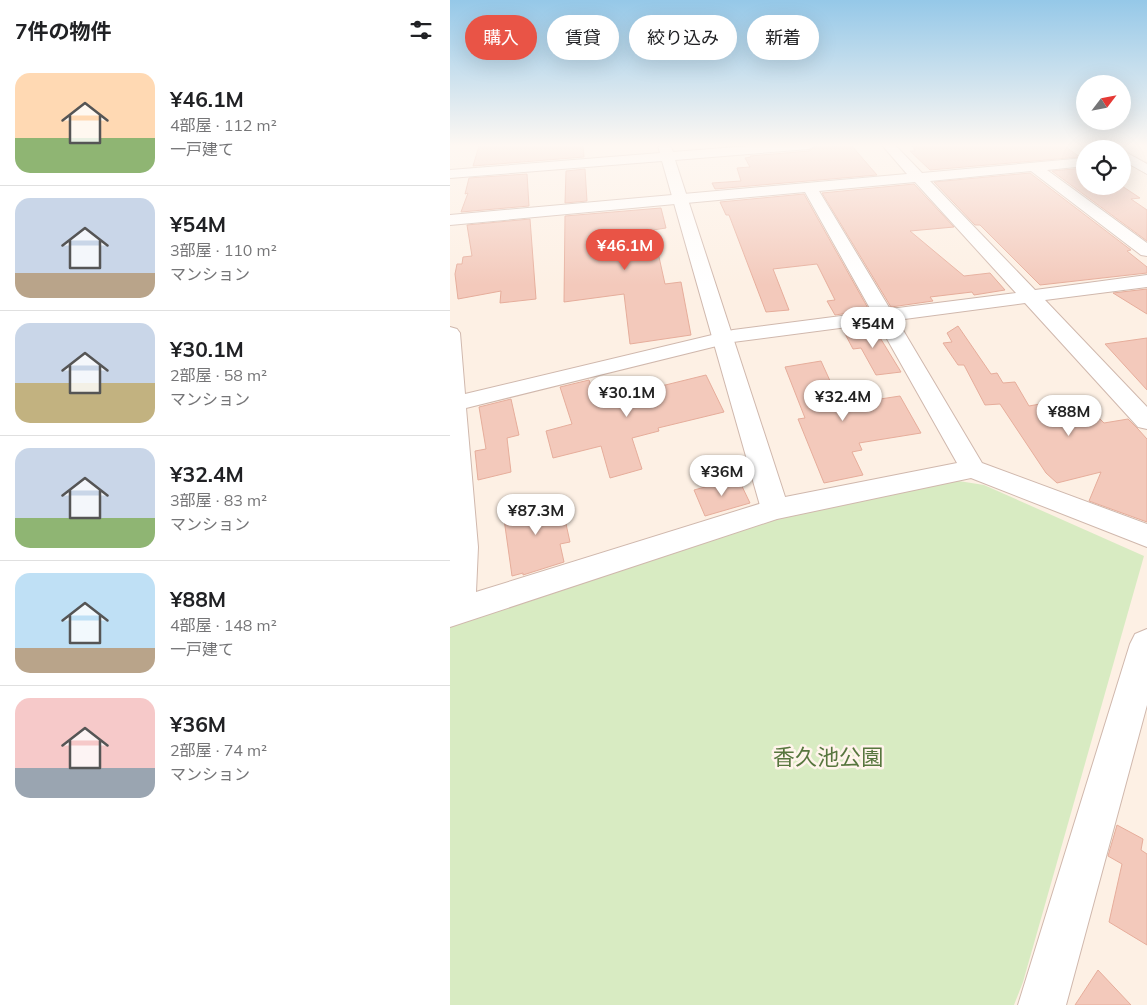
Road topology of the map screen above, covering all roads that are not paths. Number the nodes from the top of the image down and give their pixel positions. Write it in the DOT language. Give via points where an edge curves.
graph roads {
  1 [pos="678,192"];
  2 [pos="764,192"];
  3 [pos="812,192"];
  4 [pos="931,192"];
  5 [pos="1067,192"];
  6 [pos="680,199"];
  7 [pos="450,220"];
  8 [pos="1147,251"];
  9 [pos="1147,280"];
  10 [pos="1029,296"];
  11 [pos="883,316"];
  12 [pos="450,333"];
  13 [pos="722,339"];
  14 [pos="452,405"];
  15 [pos="1147,421"];
  16 [pos="973,469"];
  17 [pos="775,509"];
  18 [pos="1147,536"];
  19 [pos="455,611"];
  20 [pos="1143,670"];
  21 [pos="1042,1005"];
  1 -- 6 [label="street"];
  2 -- 6 [label="street"];
  3 -- 11 [label="street"];
  4 -- 10 [label="street"];
  5 -- 8 [label="street"];
  6 -- 7 [label="street"];
  6 -- 13 [label="street"];
  9 -- 10 [label="street"];
  10 -- 11 [label="street"];
  10 -- 15 [label="street"];
  11 -- 13 [label="street"];
  11 -- 16 [label="street"];
  12 -- 14 [label="street"];
  13 -- 14 [label="street"];
  13 -- 17 [label="street"];
  14 -- 19 [label="street" via="463,547"];
  16 -- 17 [label="street"];
  16 -- 18 [label="street"];
  17 -- 19 [label="street"];
  20 -- 21 [label="street"];
}
